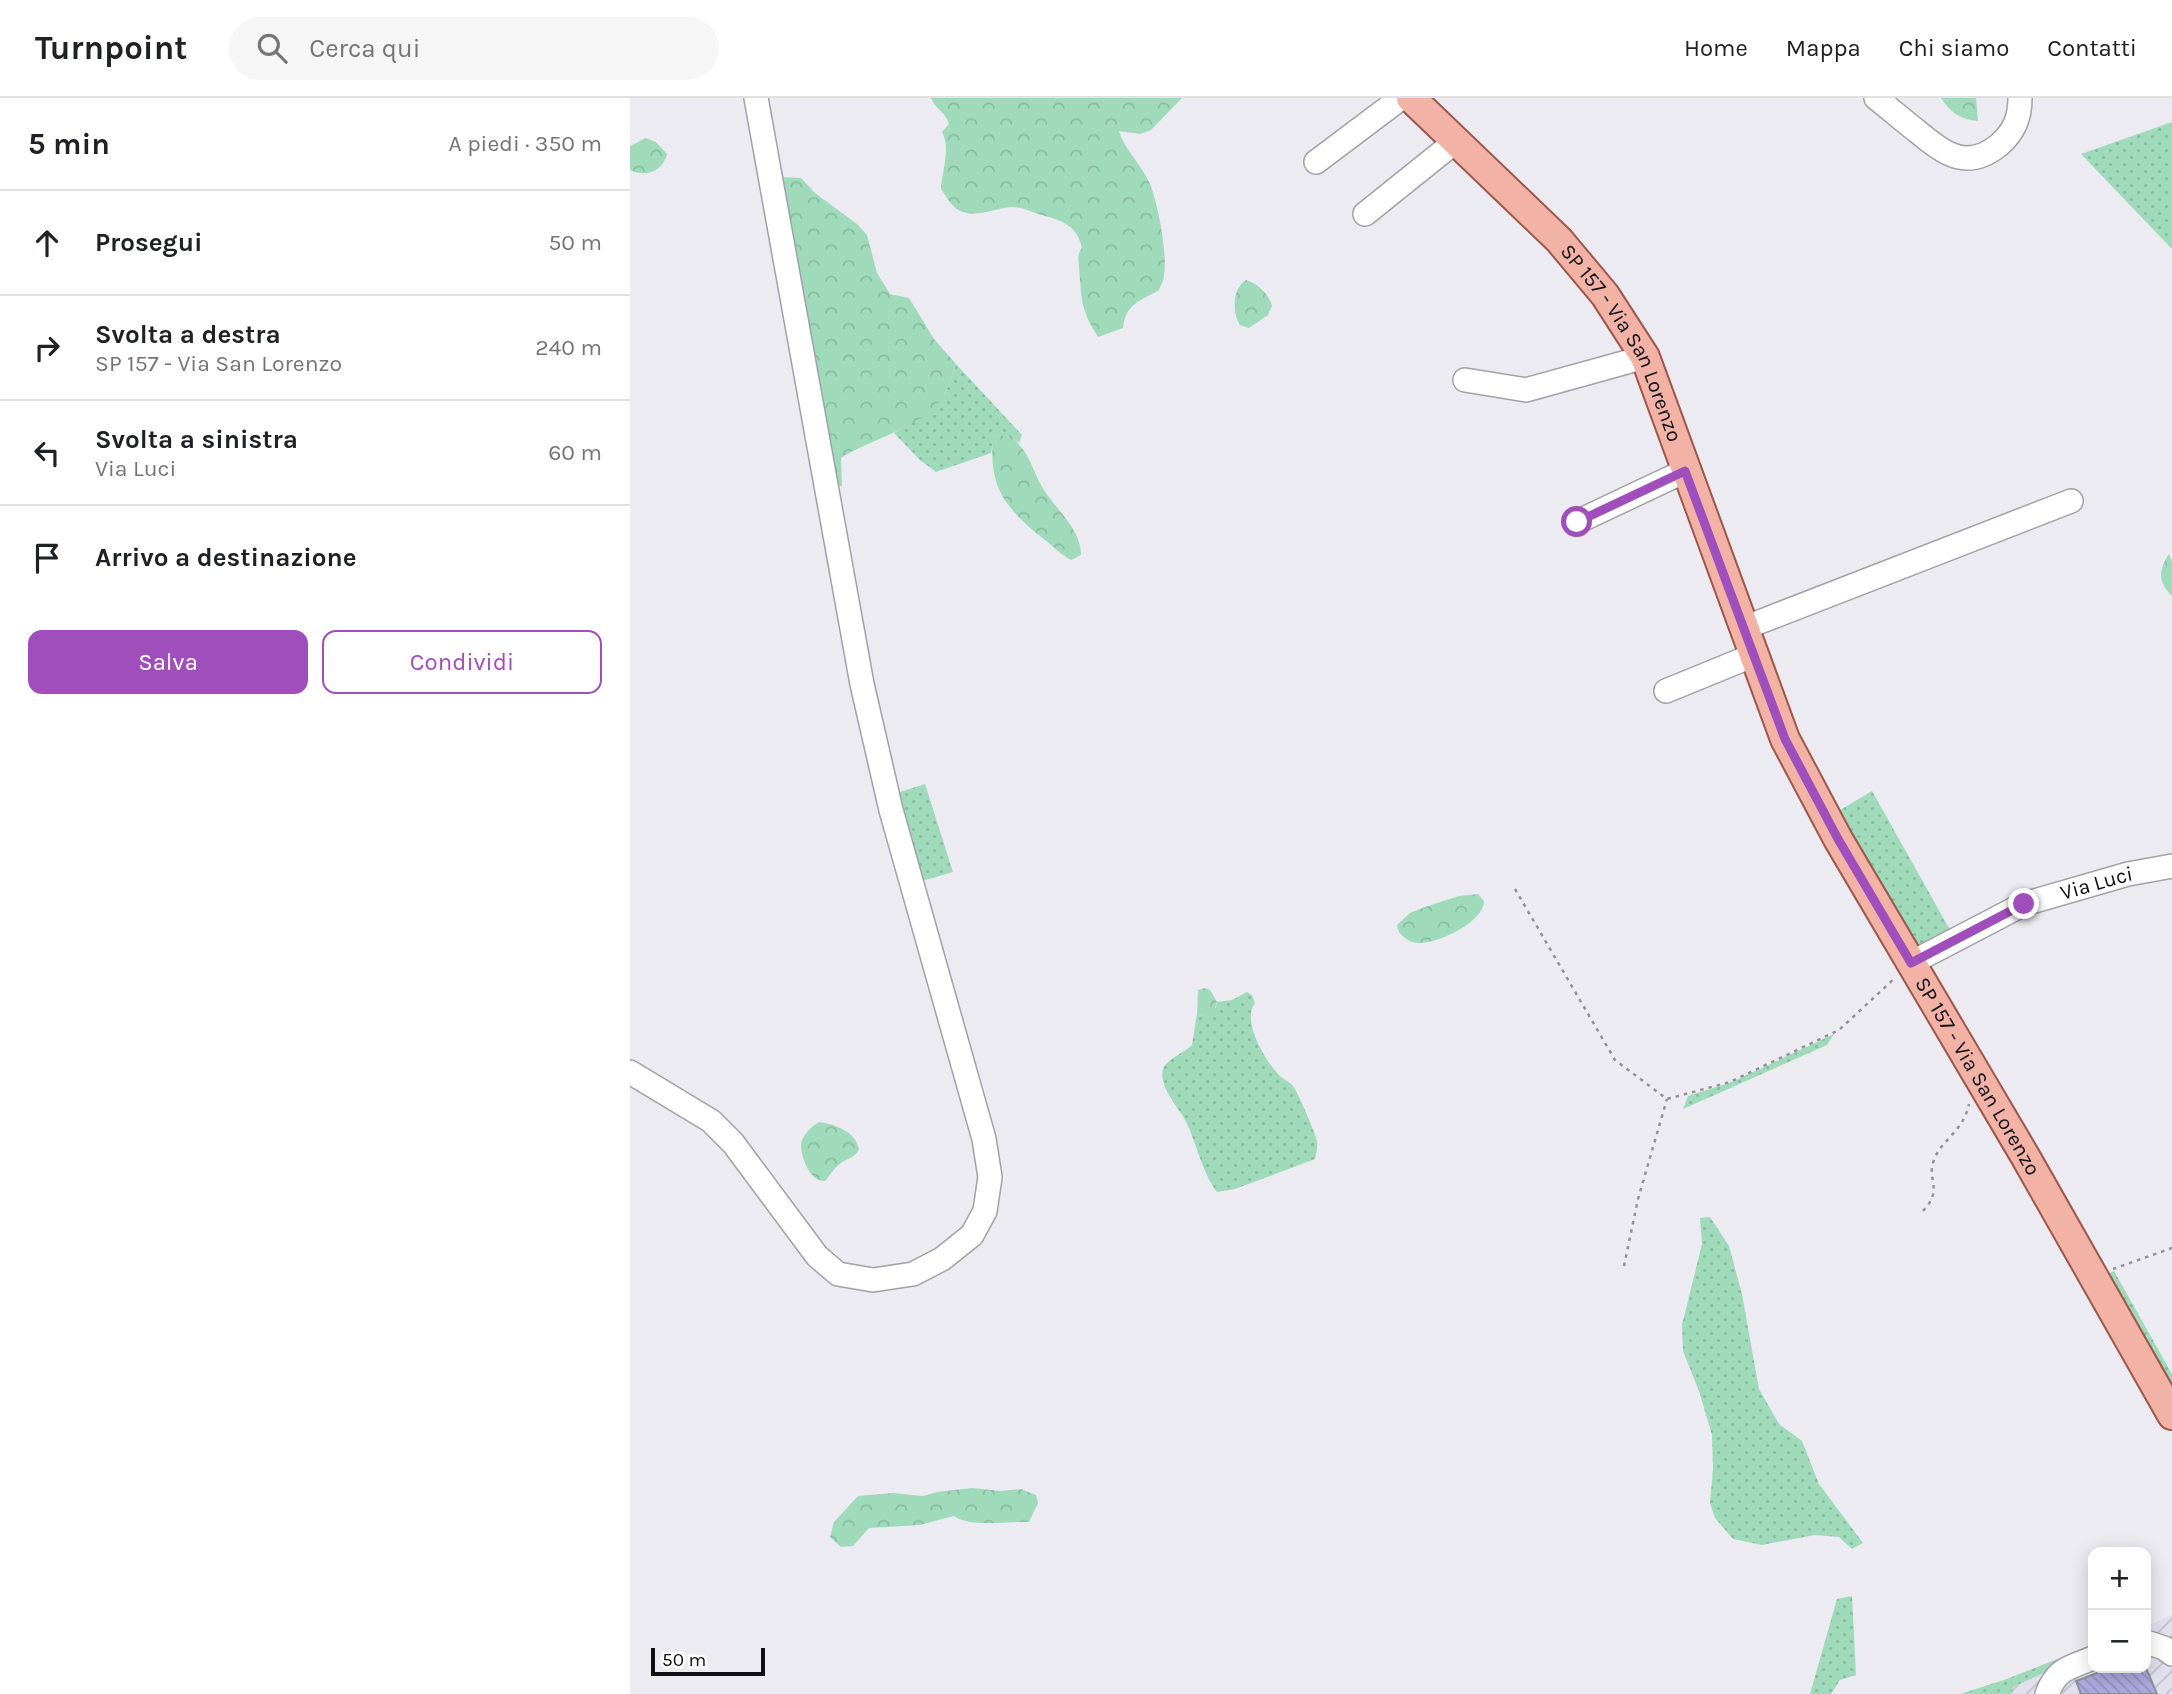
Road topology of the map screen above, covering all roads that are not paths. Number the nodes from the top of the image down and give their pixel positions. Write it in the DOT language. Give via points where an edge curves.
graph roads {
  1 [pos="756,98"];
  2 [pos="1401,98"];
  3 [pos="1411,98"];
  4 [pos="1876,98"];
  5 [pos="2020,98"];
  6 [pos="1456,141"];
  7 [pos="1315,162"];
  8 [pos="1365,214"];
  9 [pos="1645,356"];
  10 [pos="1465,380"];
  11 [pos="1685,471"];
  12 [pos="2071,501"];
  13 [pos="1577,522"];
  14 [pos="1744,628"];
  15 [pos="1754,655"];
  16 [pos="1666,691"];
  17 [pos="2172,866"];
  18 [pos="1911,963"];
  19 [pos="630,1072"];
  20 [pos="2172,1415"];
  21 [pos="2151,1644"];
  22 [pos="2172,1654"];
  23 [pos="2088,1660"];
  24 [pos="2047,1694"];
  1 -- 19 [label="street" via="862,684 891,810 984,1139 990,1177 985,1211 972,1235 913,1274 873,1280 838,1274 817,1256 733,1143 711,1121"];
  2 -- 7 [label="street"];
  3 -- 6 [label="main road, SP 157 - Via San Lorenzo"];
  4 -- 5 [label="street" via="1943,152 1974,158 1991,151 2016,127"];
  6 -- 8 [label="street"];
  6 -- 9 [label="main road, SP 157 - Via San Lorenzo" via="1559,240 1605,295"];
  9 -- 10 [label="street" via="1525,390"];
  9 -- 11 [label="main road, SP 157 - Via San Lorenzo"];
  11 -- 13 [label="street"];
  11 -- 14 [label="main road, SP 157 - Via San Lorenzo"];
  12 -- 14 [label="street"];
  14 -- 15 [label="main road, SP 157 - Via San Lorenzo"];
  15 -- 16 [label="street"];
  15 -- 18 [label="main road, SP 157 - Via San Lorenzo" via="1785,739"];
  17 -- 18 [label="street, Via Luci" via="2024,904"];
  18 -- 20 [label="main road, SP 157 - Via San Lorenzo"];
  21 -- 22 [label="street"];
  23 -- 24 [label="street" via="2060,1671"];
}
